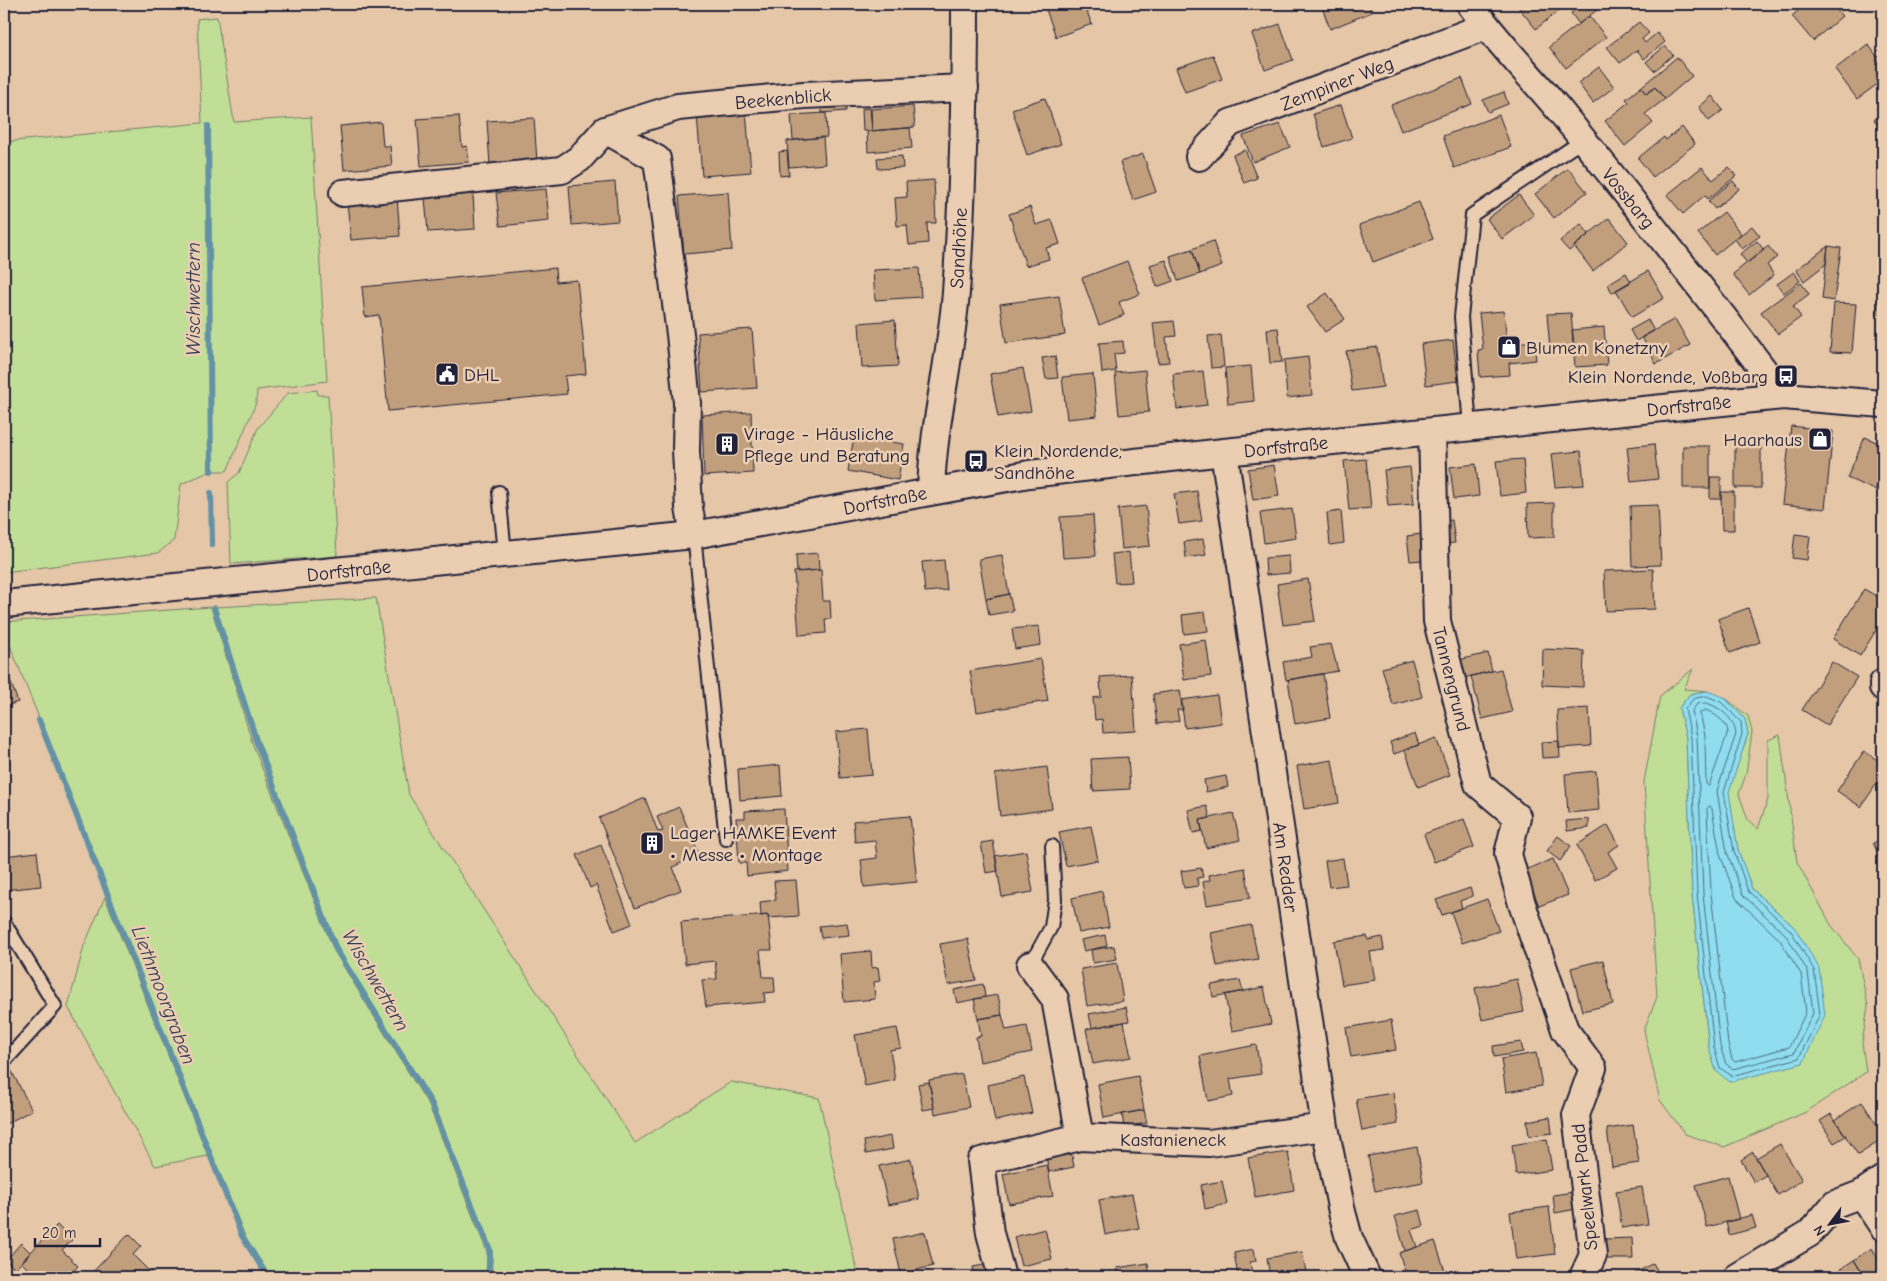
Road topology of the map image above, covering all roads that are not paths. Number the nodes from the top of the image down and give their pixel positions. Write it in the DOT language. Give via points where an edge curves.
graph roads {
  1 [pos="965,4"];
  2 [pos="1470,4"];
  3 [pos="1486,26"];
  4 [pos="965,88"];
  5 [pos="605,130"];
  6 [pos="1583,140"];
  7 [pos="1199,157"];
  8 [pos="343,193"];
  9 [pos="1783,396"];
  10 [pos="1883,404"];
  11 [pos="1470,427"];
  12 [pos="1432,431"];
  13 [pos="1224,452"];
  14 [pos="931,491"];
  15 [pos="498,492"];
  16 [pos="694,535"];
  17 [pos="505,554"];
  18 [pos="4,604"];
  19 [pos="726,839"];
  20 [pos="1052,846"];
  21 [pos="1522,904"];
  22 [pos="4,922"];
  23 [pos="1030,966"];
  24 [pos="4,1062"];
  25 [pos="1325,1127"];
  26 [pos="1080,1137"];
  27 [pos="1883,1178"];
  28 [pos="1861,1194"];
  29 [pos="1883,1228"];
  30 [pos="1002,1277"];
  31 [pos="1367,1277"];
  32 [pos="1582,1277"];
  33 [pos="1737,1277"];
  1 -- 4 [label="street, Sandhöhe"];
  2 -- 3 [label="street, Vossbarg"];
  3 -- 6 [label="street, Vossbarg"];
  3 -- 7 [label="street, Zempiner Weg" via="1230,124"];
  4 -- 5 [label="street, Beekenblick" via="804,96 678,107"];
  4 -- 14 [label="street, Sandhöhe" via="956,293 932,459"];
  5 -- 8 [label="street" via="579,159 562,170"];
  5 -- 16 [label="street" via="657,159 680,334 689,508"];
  6 -- 9 [label="street, Vossbarg"];
  6 -- 11 [label="lane" via="1472,215 1461,317"];
  9 -- 10 [label="street, Dorfstraße"];
  9 -- 11 [label="street, Dorfstraße"];
  11 -- 12 [label="street, Dorfstraße"];
  12 -- 13 [label="street, Dorfstraße"];
  12 -- 21 [label="street, Tannengrund" via="1438,621 1478,784 1517,817 1508,854"];
  13 -- 14 [label="street, Dorfstraße" via="1029,474"];
  13 -- 25 [label="street, Am Redder"];
  14 -- 16 [label="street, Dorfstraße"];
  15 -- 17 [label="lane"];
  16 -- 17 [label="street, Dorfstraße"];
  16 -- 19 [label="lane"];
  17 -- 18 [label="street, Dorfstraße"];
  20 -- 23 [label="lane" via="1055,900 1051,927"];
  21 -- 32 [label="street, Speelwark Padd" via="1565,1030 1593,1068 1576,1115 1593,1255"];
  22 -- 24 [label="lane" via="55,1006"];
  23 -- 26 [label="street" via="1055,999"];
  25 -- 26 [label="street, Kastanieneck" via="1209,1143"];
  25 -- 31 [label="street, Am Redder" via="1349,1238"];
  26 -- 30 [label="street, Kastanieneck" via="981,1161 990,1233"];
  27 -- 28 [label="street"];
  28 -- 29 [label="street"];
  28 -- 33 [label="street" via="1835,1204 1810,1234"];
}
